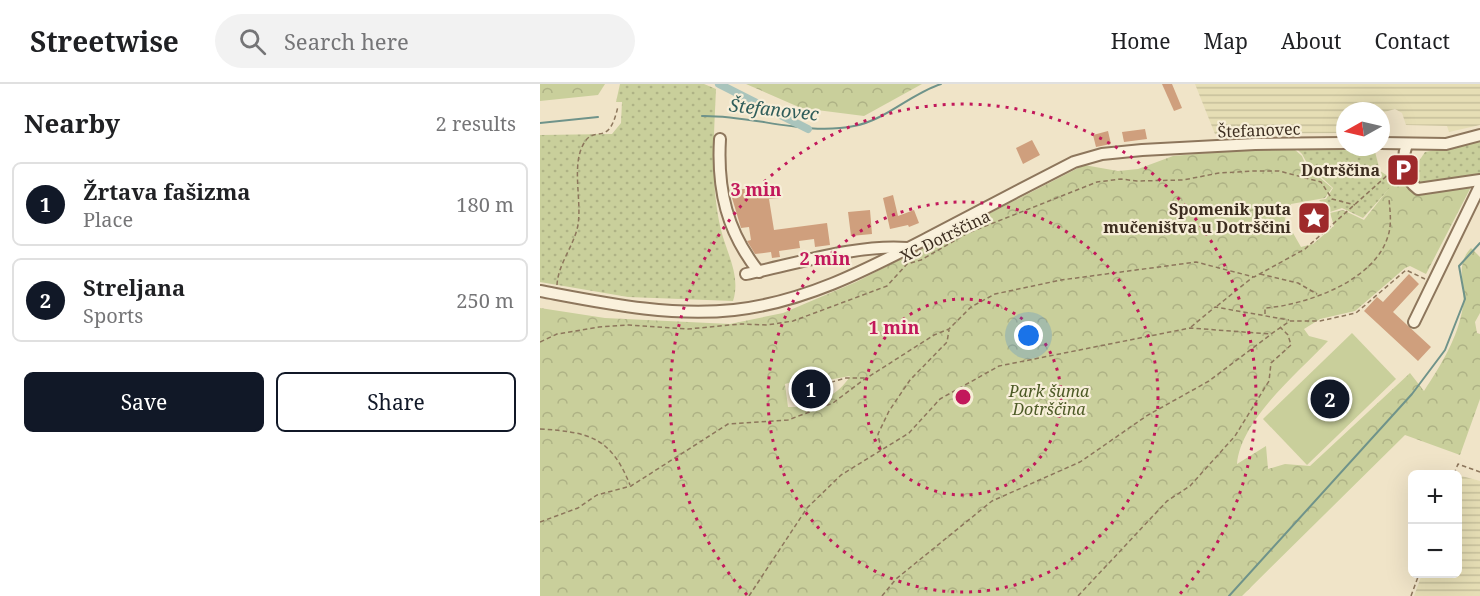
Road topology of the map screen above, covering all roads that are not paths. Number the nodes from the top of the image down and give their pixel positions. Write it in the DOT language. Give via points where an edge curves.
graph roads {
  1 [pos="1480,135"];
  2 [pos="720,139"];
  3 [pos="1336,143"];
  4 [pos="1390,143"];
  5 [pos="1407,144"];
  6 [pos="1480,180"];
  7 [pos="1480,186"];
  8 [pos="908,248"];
  9 [pos="759,272"];
  10 [pos="746,274"];
  11 [pos="540,291"];
  12 [pos="1414,322"];
  1 -- 5 [label="street" via="1446,144"];
  2 -- 9 [label="street" via="719,173 726,214 744,253"];
  3 -- 8 [label="street, Štefanovec" via="1102,154 1074,162"];
  4 -- 5 [label="street"];
  5 -- 6 [label="street" via="1405,167 1410,182 1418,189"];
  7 -- 12 [label="street"];
  8 -- 9 [label="street, Štefanovec" via="834,256"];
  8 -- 11 [label="street, Štefanovec" via="815,292 779,303 733,310 629,308"];
  9 -- 10 [label="street, Štefanovec"];
}
